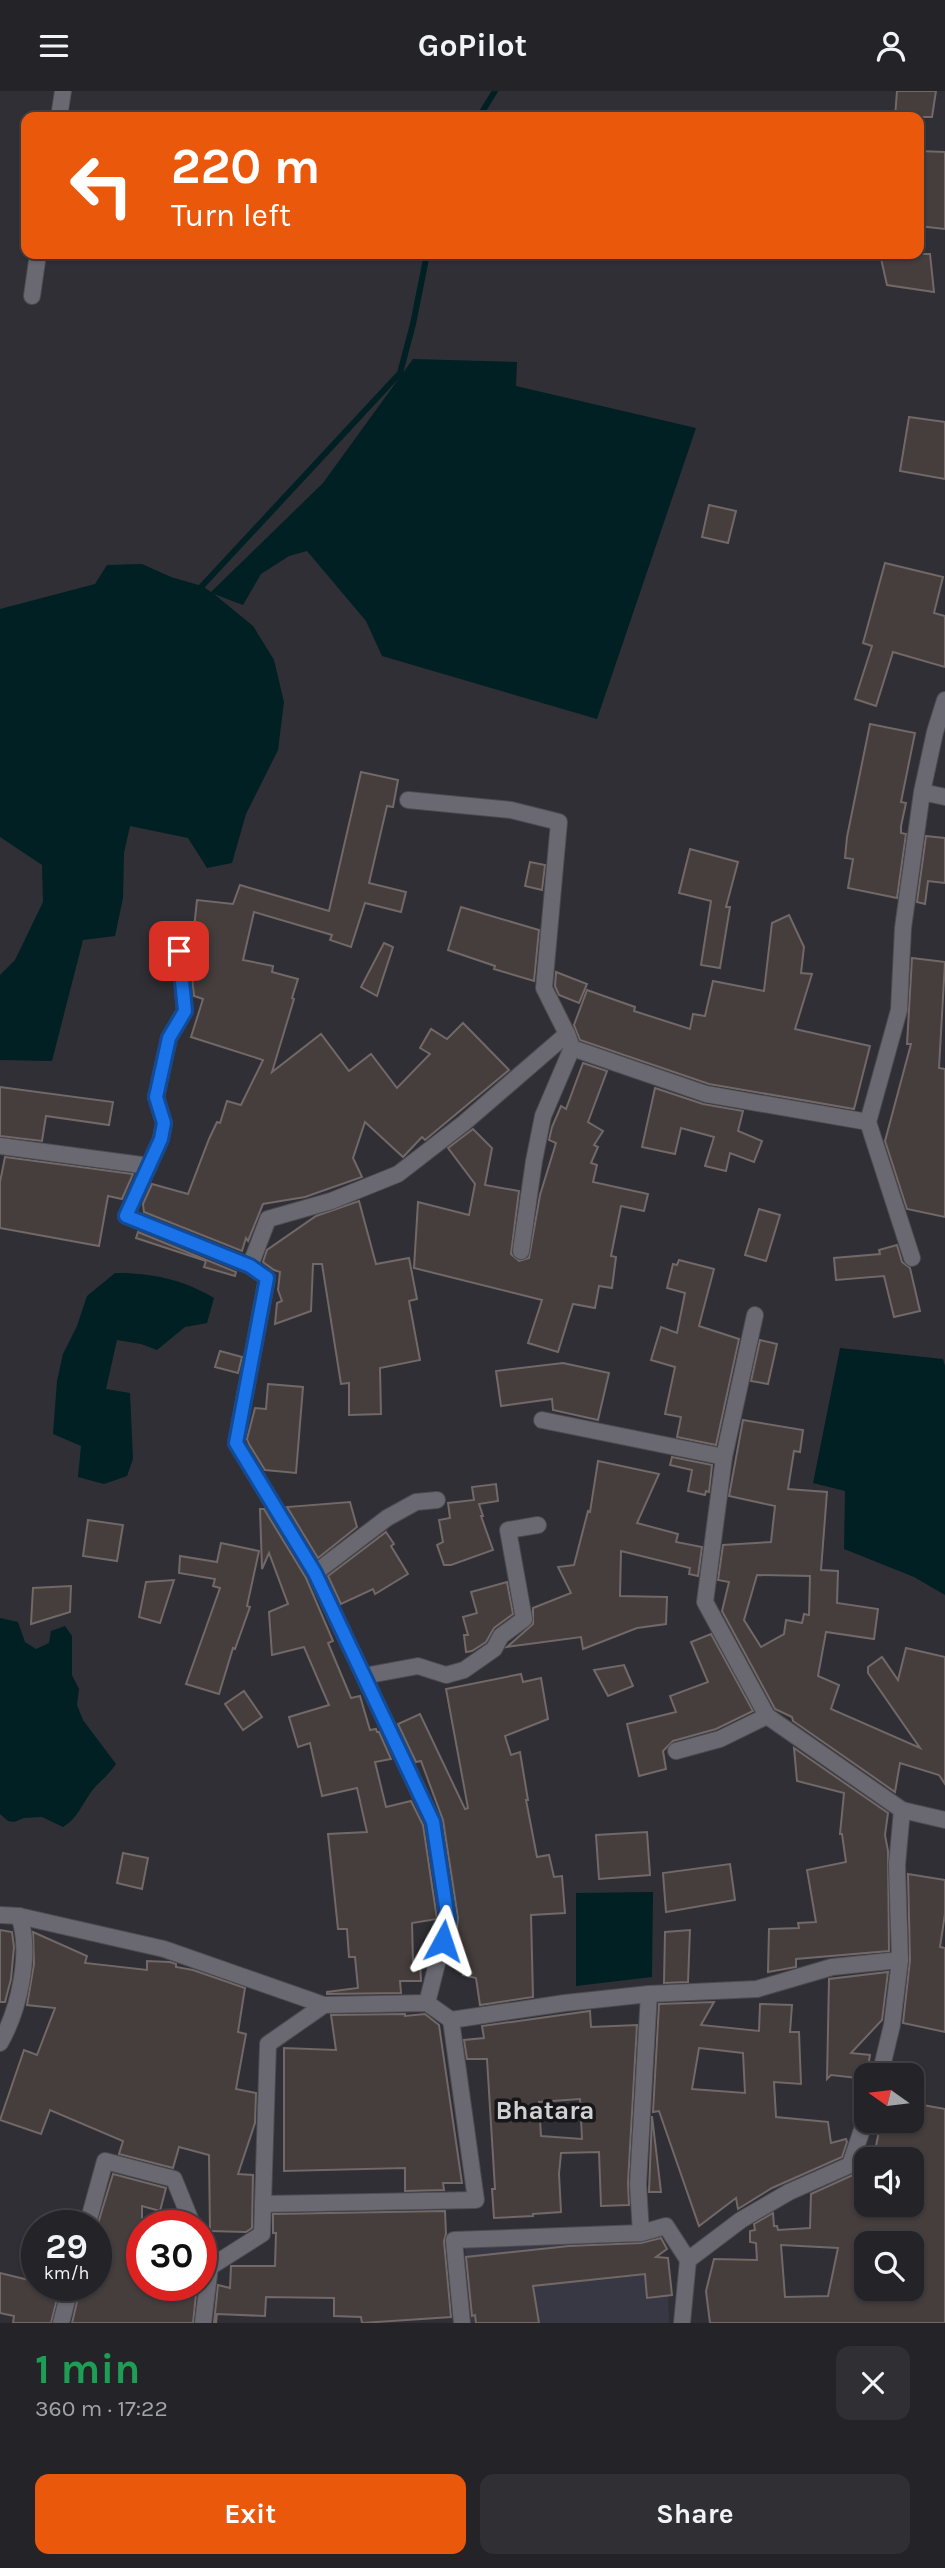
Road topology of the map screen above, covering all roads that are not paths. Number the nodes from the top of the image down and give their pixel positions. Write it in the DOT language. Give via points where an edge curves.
graph roads {
  1 [pos="63,91"];
  2 [pos="60,112"];
  3 [pos="37,259"];
  4 [pos="32,296"];
  5 [pos="945,700"];
  6 [pos="922,792"];
  7 [pos="945,797"];
  8 [pos="408,800"];
  9 [pos="179,951"];
  10 [pos="569,1041"];
  11 [pos="868,1122"];
  12 [pos="0,1146"];
  13 [pos="149,1166"];
  14 [pos="521,1251"];
  15 [pos="912,1258"];
  16 [pos="250,1266"];
  17 [pos="755,1315"];
  18 [pos="542,1420"];
  19 [pos="724,1457"];
  20 [pos="437,1500"];
  21 [pos="538,1525"];
  22 [pos="315,1573"];
  23 [pos="364,1676"];
  24 [pos="767,1716"];
  25 [pos="676,1751"];
  26 [pos="902,1810"];
  27 [pos="945,1820"];
  28 [pos="0,1915"];
  29 [pos="19,1916"];
  30 [pos="900,1960"];
  31 [pos="649,1994"];
  32 [pos="427,2003"];
  33 [pos="324,2005"];
  34 [pos="452,2020"];
  35 [pos="0,2043"];
  36 [pos="883,2063"];
  37 [pos="861,2133"];
  38 [pos="262,2204"];
  39 [pos="92,2210"];
  40 [pos="187,2210"];
  41 [pos="641,2233"];
  42 [pos="688,2260"];
  43 [pos="217,2263"];
  44 [pos="67,2301"];
  45 [pos="206,2301"];
  46 [pos="61,2323"];
  47 [pos="203,2323"];
  48 [pos="462,2323"];
  49 [pos="682,2323"];
  1 -- 2 [label="street"];
  3 -- 4 [label="street"];
  5 -- 6 [label="street"];
  6 -- 7 [label="street"];
  6 -- 11 [label="street" via="903,927 899,1010"];
  8 -- 10 [label="street" via="511,810 559,822 544,988"];
  9 -- 13 [label="street" via="185,1011 169,1038 156,1097 164,1123"];
  10 -- 11 [label="street" via="706,1094"];
  10 -- 14 [label="street" via="543,1116"];
  10 -- 16 [label="street" via="398,1174 331,1201 268,1219"];
  11 -- 15 [label="street"];
  12 -- 13 [label="street"];
  13 -- 16 [label="street" via="126,1216"];
  16 -- 22 [label="street" via="267,1278 236,1443"];
  17 -- 19 [label="street"];
  18 -- 19 [label="street"];
  19 -- 24 [label="street" via="705,1602"];
  20 -- 22 [label="street" via="416,1502 387,1518"];
  21 -- 23 [label="street" via="508,1530 524,1619 501,1636 494,1649 464,1670 446,1675 418,1666"];
  22 -- 23 [label="street"];
  23 -- 32 [label="street" via="433,1822 448,1920"];
  24 -- 25 [label="street" via="720,1739"];
  24 -- 26 [label="street"];
  26 -- 27 [label="street"];
  26 -- 30 [label="street" via="897,1865"];
  28 -- 29 [label="street"];
  29 -- 33 [label="street" via="164,1949"];
  29 -- 35 [label="street" via="26,1934 19,1987"];
  30 -- 31 [label="street" via="831,1968 757,1989"];
  30 -- 36 [label="street"];
  31 -- 34 [label="street"];
  31 -- 41 [label="street" via="638,2184"];
  32 -- 33 [label="street"];
  32 -- 34 [label="street"];
  33 -- 38 [label="street" via="268,2044"];
  34 -- 38 [label="street" via="476,2200"];
  37 -- 42 [label="street" via="850,2165 741,2220"];
  38 -- 43 [label="street" via="262,2234"];
  39 -- 40 [label="street" via="105,2161 174,2179"];
  41 -- 42 [label="street" via="666,2226"];
  41 -- 48 [label="street" via="454,2240"];
  42 -- 49 [label="street"];
  44 -- 46 [label="street"];
  45 -- 47 [label="street"];
}
